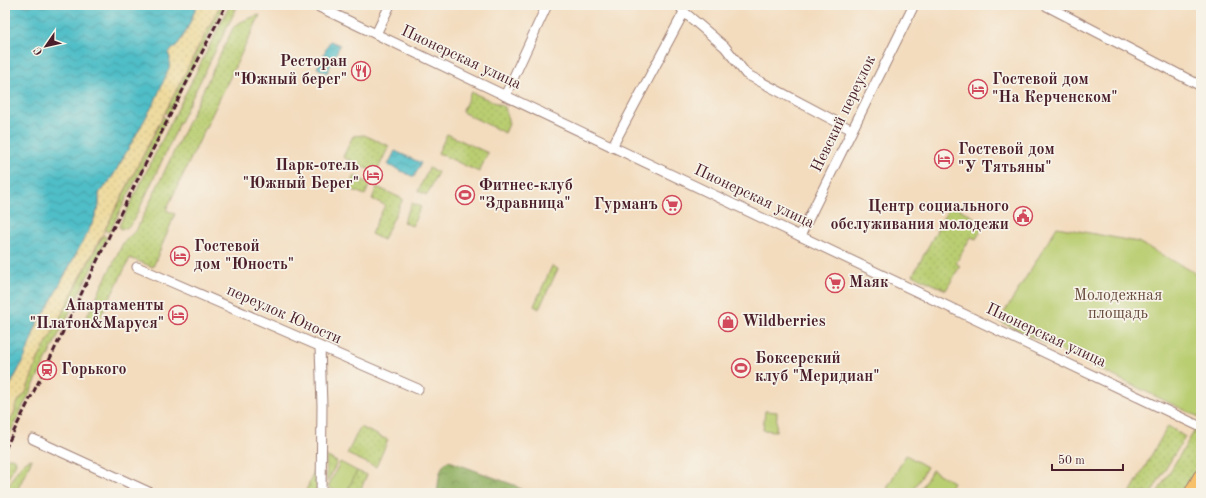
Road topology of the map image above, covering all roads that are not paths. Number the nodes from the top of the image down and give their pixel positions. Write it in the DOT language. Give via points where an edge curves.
graph roads {
  1 [pos="315,5"];
  2 [pos="390,5"];
  3 [pos="548,5"];
  4 [pos="914,5"];
  5 [pos="1045,5"];
  6 [pos="681,8"];
  7 [pos="376,34"];
  8 [pos="1201,86"];
  9 [pos="505,96"];
  10 [pos="852,130"];
  11 [pos="612,147"];
  12 [pos="800,236"];
  13 [pos="137,267"];
  14 [pos="320,347"];
  15 [pos="418,389"];
  16 [pos="1201,427"];
  17 [pos="33,439"];
  18 [pos="1201,477"];
  19 [pos="151,493"];
  20 [pos="322,493"];
  21 [pos="1192,493"];
  1 -- 7 [label="street, Пионерская улица"];
  2 -- 7 [label="street"];
  3 -- 9 [label="street"];
  4 -- 10 [label="street, Невский переулок"];
  5 -- 8 [label="street"];
  6 -- 10 [label="street" via="725,46 746,74"];
  6 -- 11 [label="street"];
  7 -- 9 [label="street, Пионерская улица"];
  9 -- 11 [label="street, Пионерская улица"];
  10 -- 12 [label="street, Невский переулок"];
  11 -- 12 [label="street, Пионерская улица"];
  12 -- 16 [label="street, Пионерская улица"];
  13 -- 14 [label="street, переулок Юности"];
  14 -- 15 [label="street, переулок Юности"];
  14 -- 20 [label="street"];
  17 -- 19 [label="street"];
  18 -- 21 [label="main road"];
}
